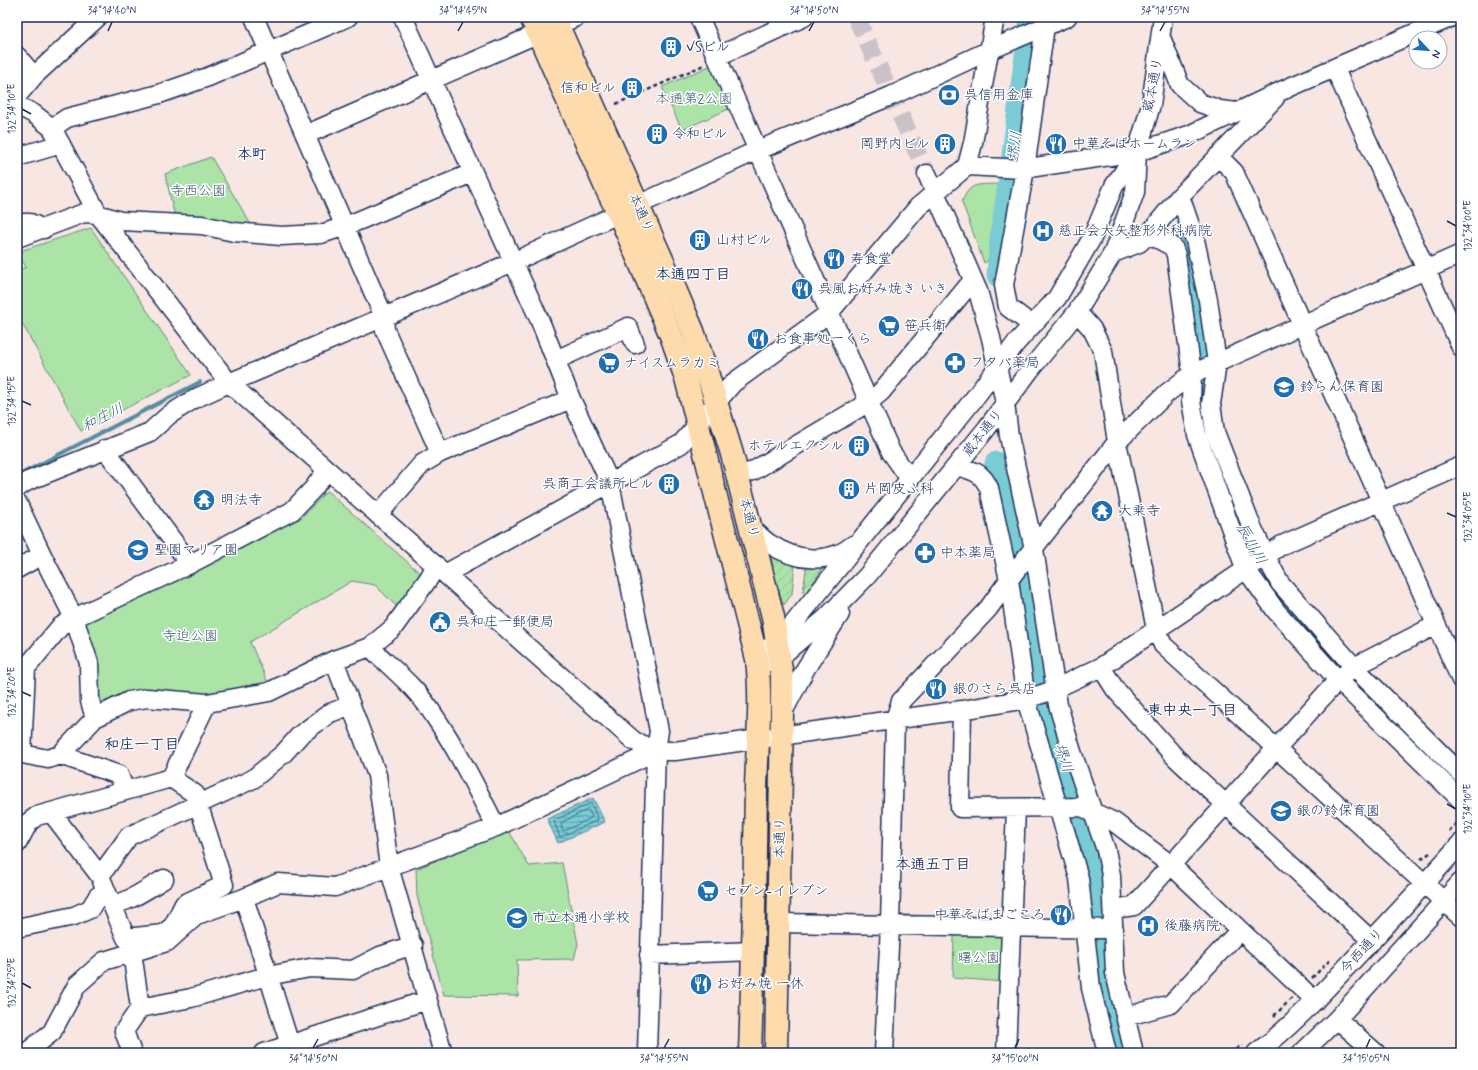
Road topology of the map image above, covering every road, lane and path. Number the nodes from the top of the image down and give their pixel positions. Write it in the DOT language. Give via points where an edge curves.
graph roads {
  1 [pos="98,17"];
  2 [pos="254,17"];
  3 [pos="348,17"];
  4 [pos="403,17"];
  5 [pos="698,17"];
  6 [pos="804,17"];
  7 [pos="995,17"];
  8 [pos="1067,17"];
  9 [pos="1163,17"];
  10 [pos="1452,17"];
  11 [pos="551,22"];
  12 [pos="1042,28"];
  13 [pos="1161,38"];
  14 [pos="268,50"];
  15 [pos="990,50"];
  16 [pos="17,56"];
  17 [pos="716,58"];
  18 [pos="1335,69"];
  19 [pos="34,76"];
  20 [pos="432,80"];
  21 [pos="1281,91"];
  22 [pos="17,96"];
  23 [pos="616,104"];
  24 [pos="17,105"];
  25 [pos="1237,112"];
  26 [pos="52,128"];
  27 [pos="305,135"];
  28 [pos="61,144"];
  29 [pos="756,151"];
  30 [pos="1137,152"];
  31 [pos="1218,156"];
  32 [pos="17,157"];
  33 [pos="967,166"];
  34 [pos="1023,169"];
  35 [pos="472,173"];
  36 [pos="927,174"];
  37 [pos="935,193"];
  38 [pos="1180,196"];
  39 [pos="629,210"];
  40 [pos="98,214"];
  41 [pos="17,223"];
  42 [pos="346,226"];
  43 [pos="44,229"];
  44 [pos="1149,234"];
  45 [pos="17,238"];
  46 [pos="1113,253"];
  47 [pos="1461,254"];
  48 [pos="513,262"];
  49 [pos="1426,270"];
  50 [pos="976,285"];
  51 [pos="1004,285"];
  52 [pos="1077,312"];
  53 [pos="828,313"];
  54 [pos="384,317"];
  55 [pos="1303,324"];
  56 [pos="1032,325"];
  57 [pos="632,338"];
  58 [pos="1461,347"];
  59 [pos="561,358"];
  60 [pos="1216,363"];
  61 [pos="997,368"];
  62 [pos="1192,374"];
  63 [pos="229,383"];
  64 [pos="571,399"];
  65 [pos="869,402"];
  66 [pos="715,403"];
  67 [pos="1005,403"];
  68 [pos="699,423"];
  69 [pos="1118,442"];
  70 [pos="105,449"];
  71 [pos="440,453"];
  72 [pos="956,466"];
  73 [pos="1461,466"];
  74 [pos="327,470"];
  75 [pos="738,476"];
  76 [pos="910,479"];
  77 [pos="610,483"];
  78 [pos="17,488"];
  79 [pos="17,502"];
  80 [pos="1380,502"];
  81 [pos="378,515"];
  82 [pos="751,527"];
  83 [pos="867,532"];
  84 [pos="1032,552"];
  85 [pos="1265,555"];
  86 [pos="42,556"];
  87 [pos="190,564"];
  88 [pos="1245,568"];
  89 [pos="17,569"];
  90 [pos="440,569"];
  91 [pos="867,576"];
  92 [pos="1012,577"];
  93 [pos="74,618"];
  94 [pos="1436,625"];
  95 [pos="1156,629"];
  96 [pos="370,646"];
  97 [pos="779,650"];
  98 [pos="334,660"];
  99 [pos="756,661"];
  100 [pos="21,667"];
  101 [pos="1101,667"];
  102 [pos="1354,667"];
  103 [pos="1460,677"];
  104 [pos="1338,680"];
  105 [pos="1041,694"];
  106 [pos="207,703"];
  107 [pos="351,706"];
  108 [pos="962,710"];
  109 [pos="95,718"];
  110 [pos="894,719"];
  111 [pos="782,725"];
  112 [pos="759,738"];
  113 [pos="1277,748"];
  114 [pos="656,751"];
  115 [pos="20,753"];
  116 [pos="60,755"];
  117 [pos="1461,774"];
  118 [pos="170,778"];
  119 [pos="126,791"];
  120 [pos="1461,800"];
  121 [pos="1227,804"];
  122 [pos="198,805"];
  123 [pos="1074,808"];
  124 [pos="1016,809"];
  125 [pos="51,812"];
  126 [pos="496,827"];
  127 [pos="1461,843"];
  128 [pos="17,844"];
  129 [pos="1171,865"];
  130 [pos="390,867"];
  131 [pos="164,879"];
  132 [pos="1461,882"];
  133 [pos="1424,884"];
  134 [pos="106,891"];
  135 [pos="244,898"];
  136 [pos="1443,901"];
  137 [pos="1113,909"];
  138 [pos="1461,917"];
  139 [pos="779,923"];
  140 [pos="890,925"];
  141 [pos="17,928"];
  142 [pos="1012,928"];
  143 [pos="1098,929"];
  144 [pos="1240,930"];
  145 [pos="160,939"];
  146 [pos="1372,941"];
  147 [pos="129,945"];
  148 [pos="413,945"];
  149 [pos="754,951"];
  150 [pos="649,955"];
  151 [pos="267,976"];
  152 [pos="427,1000"];
  153 [pos="1315,1001"];
  154 [pos="140,1008"];
  155 [pos="1125,1017"];
  156 [pos="1337,1019"];
  157 [pos="290,1045"];
  158 [pos="126,1050"];
  159 [pos="26,1053"];
  160 [pos="264,1053"];
  161 [pos="442,1053"];
  162 [pos="647,1053"];
  163 [pos="750,1053"];
  164 [pos="776,1053"];
  165 [pos="884,1053"];
  166 [pos="1006,1053"];
  167 [pos="1107,1053"];
  168 [pos="1134,1053"];
  169 [pos="1256,1053"];
  170 [pos="1302,1053"];
  171 [pos="1376,1053"];
  1 -- 19 [label="street"];
  2 -- 14 [label="street"];
  3 -- 14 [label="street"];
  4 -- 20 [label="street"];
  5 -- 17 [label="street"];
  6 -- 17 [label="street"];
  7 -- 15 [label="street"];
  8 -- 12 [label="street"];
  9 -- 13 [label="street, 蔵本通り"];
  10 -- 18 [label="street"];
  11 -- 20 [label="street"];
  11 -- 39 [label="highway, 本通り"];
  12 -- 15 [label="street"];
  12 -- 34 [label="street"];
  13 -- 25 [label="street" via="1180,85 1200,103 1220,110"];
  13 -- 30 [label="street, 蔵本通り" via="1151,104"];
  14 -- 26 [label="street" via="208,77 159,94 67,118"];
  14 -- 27 [label="street"];
  15 -- 29 [label="street" via="891,96"];
  15 -- 33 [label="street"];
  16 -- 19 [label="street"];
  17 -- 23 [label="path"];
  17 -- 29 [label="street"];
  18 -- 21 [label="street"];
  18 -- 49 [label="street"];
  19 -- 22 [label="street"];
  20 -- 27 [label="street"];
  20 -- 35 [label="street"];
  21 -- 25 [label="street"];
  21 -- 31 [label="street" via="1246,130"];
  24 -- 26 [label="street"];
  25 -- 30 [label="street" via="1189,135"];
  26 -- 28 [label="street"];
  27 -- 42 [label="street"];
  28 -- 32 [label="street"];
  28 -- 40 [label="street"];
  29 -- 39 [label="street"];
  29 -- 53 [label="street"];
  30 -- 34 [label="street"];
  30 -- 46 [label="street, 蔵本通り" via="1136,192"];
  30 -- 56 [label="street, 蔵本通り" via="1114,186 1092,238 1057,298"];
  31 -- 38 [label="street"];
  31 -- 55 [label="street" via="1234,172"];
  33 -- 34 [label="street"];
  33 -- 37 [label="street"];
  34 -- 51 [label="street"];
  35 -- 42 [label="street"];
  35 -- 48 [label="street"];
  36 -- 37 [label="street"];
  37 -- 50 [label="street"];
  37 -- 53 [label="street" via="918,207"];
  38 -- 44 [label="street"];
  38 -- 60 [label="street" via="1196,240 1208,300"];
  39 -- 48 [label="street"];
  39 -- 66 [label="highway, 本通り" via="693,331"];
  39 -- 68 [label="highway, 本通り"];
  40 -- 42 [label="street" via="121,221 202,225 234,232 281,236 321,234"];
  40 -- 43 [label="street" via="84,213"];
  40 -- 63 [label="street"];
  41 -- 43 [label="street" via="30,223"];
  42 -- 54 [label="street"];
  43 -- 45 [label="street"];
  44 -- 46 [label="street" via="1139,243"];
  44 -- 62 [label="street" via="1173,247 1176,255"];
  46 -- 52 [label="street, 蔵本通り"];
  47 -- 49 [label="street"];
  48 -- 54 [label="street"];
  48 -- 59 [label="street"];
  49 -- 55 [label="street"];
  49 -- 58 [label="street"];
  50 -- 51 [label="street"];
  50 -- 61 [label="street"];
  50 -- 65 [label="street" via="881,392"];
  51 -- 56 [label="street" via="1008,307"];
  52 -- 67 [label="street, 蔵本通り"];
  52 -- 69 [label="street" via="1092,329 1103,351"];
  53 -- 65 [label="street"];
  53 -- 66 [label="street" via="733,383"];
  54 -- 63 [label="street"];
  54 -- 71 [label="street" via="385,330"];
  55 -- 60 [label="street"];
  55 -- 80 [label="street"];
  56 -- 61 [label="street, 蔵本通り"];
  57 -- 59 [label="street" via="628,327"];
  59 -- 64 [label="street"];
  60 -- 62 [label="street"];
  60 -- 85 [label="street" via="1210,404 1215,432"];
  61 -- 67 [label="street"];
  61 -- 76 [label="street, 蔵本通り"];
  62 -- 69 [label="street" via="1167,393"];
  62 -- 88 [label="street" via="1191,400 1197,435"];
  63 -- 70 [label="street" via="194,399 169,415 150,432"];
  63 -- 74 [label="street"];
  64 -- 71 [label="street"];
  64 -- 77 [label="street"];
  65 -- 75 [label="street" via="753,471"];
  65 -- 76 [label="street" via="891,452"];
  66 -- 68 [label="street"];
  66 -- 75 [label="highway, 本通り"];
  67 -- 72 [label="street, 蔵本通り"];
  67 -- 84 [label="street"];
  68 -- 77 [label="street" via="681,444"];
  68 -- 99 [label="highway, 本通り"];
  69 -- 84 [label="street"];
  69 -- 95 [label="street"];
  70 -- 78 [label="street"];
  70 -- 87 [label="street"];
  71 -- 81 [label="street" via="422,464"];
  72 -- 91 [label="street, 蔵本通り"];
  72 -- 92 [label="street" via="978,472 985,478"];
  73 -- 80 [label="street"];
  74 -- 81 [label="street"];
  74 -- 87 [label="street" via="292,511"];
  75 -- 82 [label="highway, 本通り"];
  76 -- 83 [label="street, 蔵本通り"];
  77 -- 90 [label="street"];
  77 -- 114 [label="street" via="659,732"];
  79 -- 86 [label="street"];
  80 -- 85 [label="street"];
  80 -- 94 [label="street"];
  81 -- 90 [label="street"];
  82 -- 83 [label="street" via="768,543 783,552 802,558 827,558 845,551"];
  82 -- 97 [label="highway, 本通り"];
  83 -- 97 [label="street, 蔵本通り"];
  84 -- 92 [label="street"];
  84 -- 105 [label="street"];
  85 -- 88 [label="street"];
  85 -- 102 [label="street" via="1280,583"];
  86 -- 89 [label="street"];
  86 -- 93 [label="street"];
  87 -- 93 [label="street"];
  88 -- 95 [label="street"];
  88 -- 104 [label="street" via="1276,611"];
  90 -- 96 [label="street" via="429,578 392,628"];
  90 -- 114 [label="street" via="634,741"];
  91 -- 97 [label="street, 蔵本通り" via="826,618"];
  91 -- 111 [label="street" via="806,668"];
  92 -- 105 [label="street"];
  92 -- 110 [label="street" via="988,609 900,701"];
  93 -- 100 [label="street" via="60,627"];
  93 -- 109 [label="street" via="89,663 90,701"];
  94 -- 102 [label="street"];
  94 -- 103 [label="street"];
  95 -- 101 [label="street"];
  95 -- 113 [label="street" via="1163,644"];
  96 -- 98 [label="street"];
  96 -- 126 [label="street" via="417,692 433,713"];
  97 -- 99 [label="street, 蔵本通り"];
  97 -- 111 [label="highway, 本通り"];
  98 -- 106 [label="street" via="269,692"];
  98 -- 107 [label="street"];
  99 -- 112 [label="highway, 本通り" via="759,683"];
  100 -- 115 [label="street"];
  101 -- 105 [label="street"];
  101 -- 121 [label="street" via="1115,689 1176,758"];
  102 -- 104 [label="street"];
  102 -- 117 [label="street"];
  104 -- 113 [label="street"];
  104 -- 120 [label="street"];
  105 -- 108 [label="street"];
  105 -- 123 [label="street"];
  105 -- 123 [label="street" via="1058,705"];
  106 -- 109 [label="street" via="147,698 128,701"];
  106 -- 118 [label="street"];
  107 -- 122 [label="street" via="330,713 300,735 253,780"];
  107 -- 130 [label="street" via="377,776"];
  108 -- 110 [label="street"];
  108 -- 124 [label="street" via="960,808"];
  109 -- 116 [label="street"];
  110 -- 111 [label="street"];
  110 -- 140 [label="street"];
  111 -- 112 [label="street"];
  111 -- 139 [label="highway, 本通り"];
  112 -- 114 [label="street" via="675,751"];
  112 -- 149 [label="highway, 本通り" via="756,771"];
  113 -- 121 [label="street"];
  113 -- 133 [label="street"];
  114 -- 126 [label="street"];
  114 -- 150 [label="street"];
  115 -- 116 [label="street" via="48,759"];
  116 -- 119 [label="street" via="119,775"];
  118 -- 119 [label="street"];
  118 -- 122 [label="street" via="195,794"];
  119 -- 125 [label="street"];
  121 -- 129 [label="street"];
  121 -- 146 [label="street"];
  122 -- 134 [label="street" via="129,836"];
  122 -- 145 [label="street" via="224,885 184,904 173,926"];
  123 -- 124 [label="street"];
  123 -- 129 [label="street" via="1114,822"];
  123 -- 137 [label="street" via="1106,850 1111,875"];
  123 -- 143 [label="street" via="1079,878"];
  124 -- 142 [label="street"];
  125 -- 128 [label="street" via="37,816 29,822"];
  125 -- 134 [label="street"];
  126 -- 130 [label="street"];
  127 -- 133 [label="street, 今西通り"];
  129 -- 137 [label="street" via="1134,906"];
  129 -- 144 [label="street"];
  130 -- 135 [label="street" via="335,887 278,883"];
  130 -- 148 [label="street"];
  131 -- 134 [label="street" via="116,904"];
  132 -- 136 [label="street, 今西通り"];
  133 -- 136 [label="street"];
  133 -- 146 [label="street, 今西通り"];
  134 -- 141 [label="street" via="98,896 90,909 74,916"];
  134 -- 147 [label="street"];
  135 -- 145 [label="street" via="197,915 167,942"];
  135 -- 151 [label="street"];
  136 -- 138 [label="street"];
  136 -- 156 [label="street, 今西通り"];
  137 -- 143 [label="street"];
  139 -- 140 [label="street"];
  139 -- 164 [label="highway, 本通り"];
  140 -- 142 [label="street"];
  140 -- 165 [label="street"];
  142 -- 143 [label="street"];
  142 -- 166 [label="street"];
  143 -- 155 [label="street" via="1115,973"];
  143 -- 167 [label="street" via="1091,988"];
  144 -- 153 [label="street"];
  144 -- 155 [label="street" via="1171,1004"];
  145 -- 147 [label="street"];
  146 -- 153 [label="street, 今西通り"];
  147 -- 154 [label="street"];
  147 -- 159 [label="street" via="104,961 77,984 52,1032"];
  148 -- 151 [label="street" via="380,956 353,970 310,968"];
  148 -- 152 [label="street"];
  149 -- 150 [label="street"];
  149 -- 163 [label="highway, 本通り"];
  150 -- 162 [label="street"];
  151 -- 154 [label="street" via="191,998"];
  151 -- 157 [label="street"];
  152 -- 157 [label="street"];
  152 -- 161 [label="street"];
  153 -- 169 [label="street, 今西通り"];
  154 -- 158 [label="street" via="124,1031"];
  155 -- 168 [label="street"];
  156 -- 170 [label="street, 今西通り"];
  156 -- 171 [label="street"];
  157 -- 160 [label="street"];
}
